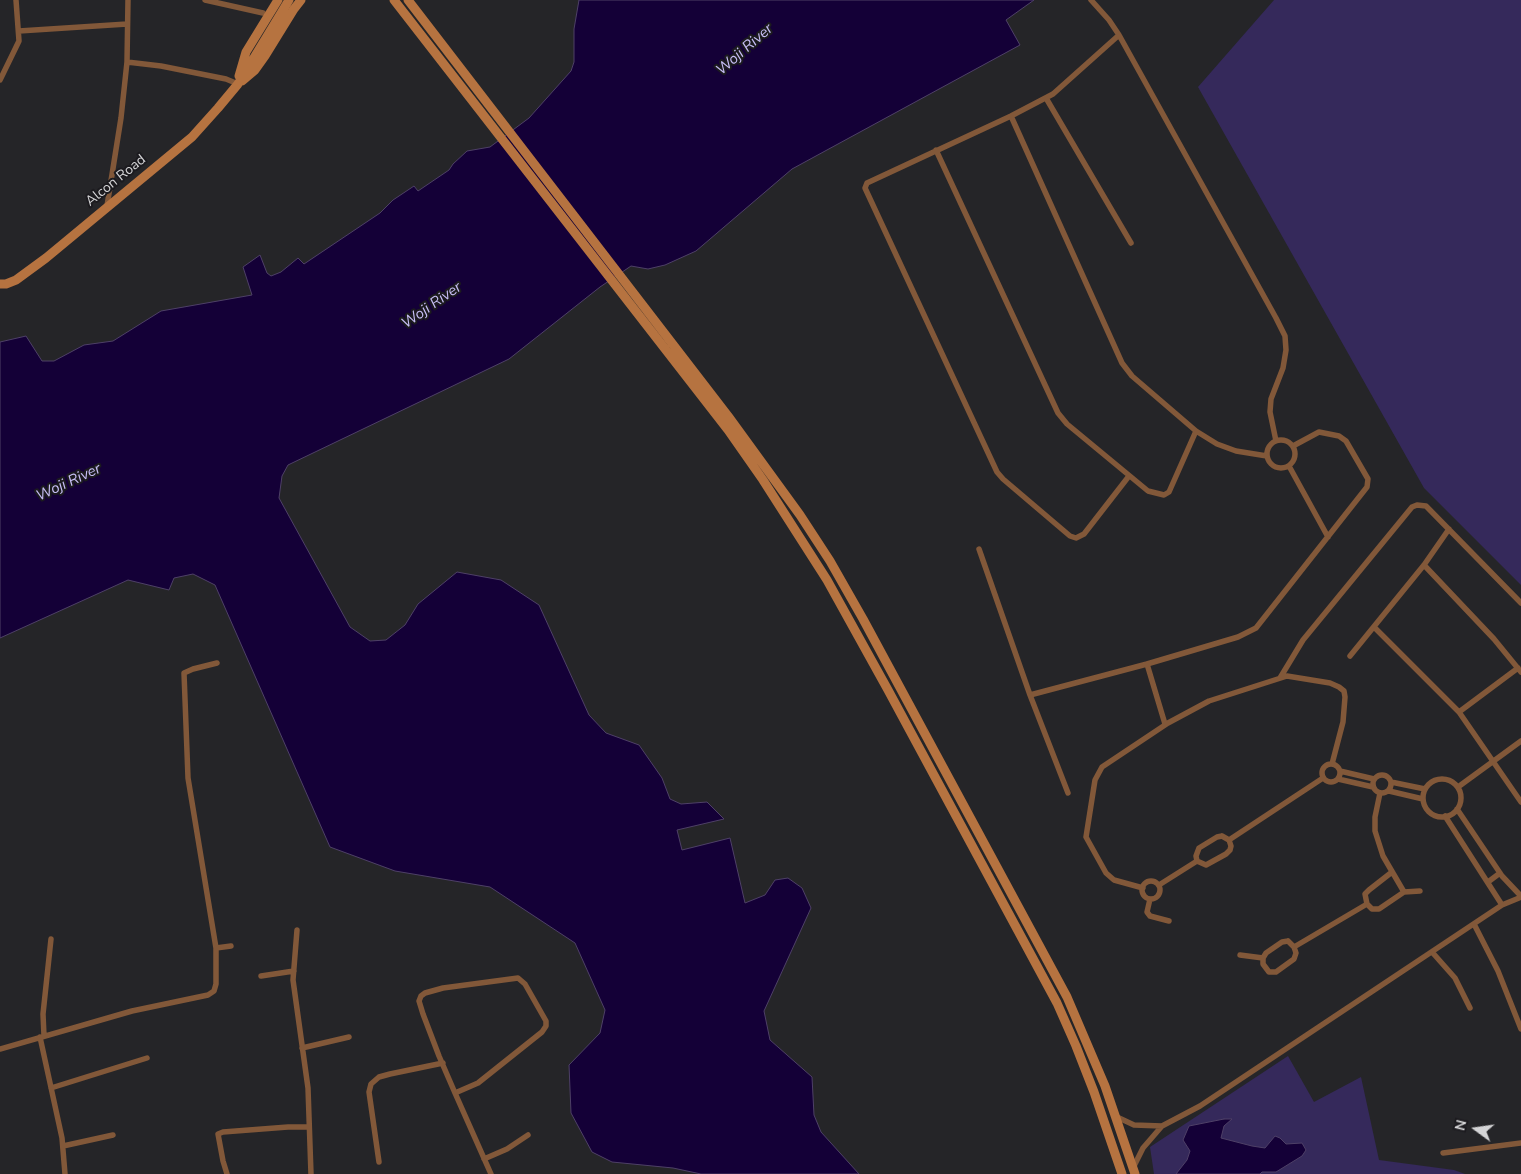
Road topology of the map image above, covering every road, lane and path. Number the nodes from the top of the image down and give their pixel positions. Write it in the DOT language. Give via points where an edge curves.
graph roads {
  1 [pos="16,0"];
  2 [pos="128,0"];
  3 [pos="205,0"];
  4 [pos="278,0"];
  5 [pos="288,0"];
  6 [pos="301,0"];
  7 [pos="394,0"];
  8 [pos="408,0"];
  9 [pos="1091,0"];
  10 [pos="263,13"];
  11 [pos="126,24"];
  12 [pos="19,31"];
  13 [pos="1119,35"];
  14 [pos="127,62"];
  15 [pos="0,80"];
  16 [pos="238,84"];
  17 [pos="1046,98"];
  18 [pos="1011,116"];
  19 [pos="936,150"];
  20 [pos="107,206"];
  21 [pos="1131,242"];
  22 [pos="0,284"];
  23 [pos="629,296"];
  24 [pos="1196,431"];
  25 [pos="1276,441"];
  26 [pos="1293,446"];
  27 [pos="1267,456"];
  28 [pos="1289,466"];
  29 [pos="1129,476"];
  30 [pos="1449,529"];
  31 [pos="1328,537"];
  32 [pos="979,549"];
  33 [pos="1424,565"];
  34 [pos="1521,603"];
  35 [pos="1374,627"];
  36 [pos="1350,656"];
  37 [pos="217,663"];
  38 [pos="1147,664"];
  39 [pos="1519,670"];
  40 [pos="1280,678"];
  41 [pos="1030,695"];
  42 [pos="1459,712"];
  43 [pos="1165,724"];
  44 [pos="1521,741"];
  45 [pos="1494,762"];
  46 [pos="1332,764"];
  47 [pos="1340,771"];
  48 [pos="1323,778"];
  49 [pos="1338,779"];
  50 [pos="1374,779"];
  51 [pos="1391,782"];
  52 [pos="1458,787"];
  53 [pos="1373,788"];
  54 [pos="1425,789"];
  55 [pos="1389,790"];
  56 [pos="1068,793"];
  57 [pos="1380,793"];
  58 [pos="1423,799"];
  59 [pos="1521,802"];
  60 [pos="1457,809"];
  61 [pos="1445,816"];
  62 [pos="1229,840"];
  63 [pos="1197,860"];
  64 [pos="1392,872"];
  65 [pos="1500,873"];
  66 [pos="1488,882"];
  67 [pos="1159,885"];
  68 [pos="1142,888"];
  69 [pos="1420,891"];
  70 [pos="1404,892"];
  71 [pos="1520,896"];
  72 [pos="1150,899"];
  73 [pos="1366,904"];
  74 [pos="1502,905"];
  75 [pos="1169,922"];
  76 [pos="1474,924"];
  77 [pos="297,930"];
  78 [pos="51,939"];
  79 [pos="231,946"];
  80 [pos="1294,947"];
  81 [pos="216,948"];
  82 [pos="1432,952"];
  83 [pos="1240,955"];
  84 [pos="1263,958"];
  85 [pos="294,971"];
  86 [pos="261,976"];
  87 [pos="1470,1008"];
  88 [pos="1521,1029"];
  89 [pos="42,1037"];
  90 [pos="349,1037"];
  91 [pos="302,1048"];
  92 [pos="0,1049"];
  93 [pos="147,1058"];
  94 [pos="442,1063"];
  95 [pos="51,1088"];
  96 [pos="455,1093"];
  97 [pos="1116,1117"];
  98 [pos="1162,1126"];
  99 [pos="309,1127"];
  100 [pos="113,1135"];
  101 [pos="528,1135"];
  102 [pos="1521,1143"];
  103 [pos="63,1146"];
  104 [pos="1443,1153"];
  105 [pos="484,1159"];
  106 [pos="379,1162"];
  107 [pos="1134,1171"];
  108 [pos="65,1174"];
  109 [pos="227,1174"];
  110 [pos="312,1174"];
  111 [pos="491,1174"];
  112 [pos="1122,1174"];
  1 -- 12 [label="street"];
  2 -- 11 [label="street"];
  3 -- 10 [label="street"];
  4 -- 16 [label="main road" via="246,52"];
  5 -- 16 [label="main road"];
  6 -- 16 [label="main road" via="255,70"];
  7 -- 23 [label="main road"];
  8 -- 23 [label="main road"];
  9 -- 13 [label="street"];
  11 -- 12 [label="street"];
  11 -- 14 [label="street"];
  12 -- 15 [label="street" via="17,45"];
  13 -- 17 [label="street"];
  13 -- 25 [label="street" via="1285,336 1283,368 1274,388 1270,412"];
  14 -- 16 [label="street" via="161,66"];
  14 -- 20 [label="street"];
  16 -- 20 [label="main road, Alcon Road" via="192,137"];
  17 -- 18 [label="street"];
  17 -- 21 [label="street"];
  18 -- 19 [label="street"];
  18 -- 24 [label="street" via="1122,363 1132,376"];
  19 -- 29 [label="street" via="1058,413"];
  19 -- 29 [label="street" via="867,183 864,188 996,472 1076,538 1084,534"];
  20 -- 22 [label="main road, Alcon Road" via="16,280"];
  23 -- 97 [label="main road" via="764,464 830,561 1067,997"];
  23 -- 112 [label="main road" via="763,480 854,627 1057,1003 1094,1092"];
  24 -- 27 [label="street" via="1216,444"];
  24 -- 29 [label="street" via="1170,492 1148,491"];
  25 -- 26 [label="street" via="1286,440"];
  25 -- 27 [label="street"];
  26 -- 28 [label="street" via="1296,455"];
  26 -- 31 [label="street" via="1319,432 1339,436 1346,441 1368,479 1367,487"];
  27 -- 28 [label="street" via="1276,467"];
  28 -- 31 [label="street"];
  30 -- 33 [label="street"];
  30 -- 34 [label="street"];
  30 -- 40 [label="street" via="1426,506 1412,507 1303,640"];
  31 -- 38 [label="street" via="1256,628 1238,637"];
  32 -- 41 [label="street"];
  33 -- 35 [label="street"];
  33 -- 39 [label="street"];
  35 -- 36 [label="street"];
  35 -- 42 [label="street"];
  37 -- 81 [label="street" via="184,673 188,778"];
  38 -- 41 [label="street"];
  38 -- 43 [label="street"];
  39 -- 42 [label="street"];
  40 -- 43 [label="street" via="1209,701"];
  40 -- 46 [label="street" via="1296,676 1330,682 1344,692 1345,707"];
  41 -- 56 [label="street"];
  42 -- 45 [label="street"];
  43 -- 68 [label="street" via="1102,767 1096,780 1086,837 1106,873 1120,882"];
  44 -- 45 [label="street"];
  45 -- 52 [label="street"];
  45 -- 59 [label="street"];
  46 -- 47 [label="street"];
  46 -- 48 [label="street" via="1322,770"];
  47 -- 49 [label="street"];
  47 -- 50 [label="street"];
  48 -- 49 [label="street" via="1331,783"];
  48 -- 62 [label="street"];
  49 -- 53 [label="street"];
  50 -- 51 [label="street" via="1384,775"];
  50 -- 53 [label="street"];
  51 -- 54 [label="street"];
  51 -- 55 [label="street"];
  52 -- 54 [label="street" via="1450,780 1438,779"];
  52 -- 60 [label="street" via="1461,795"];
  53 -- 57 [label="street"];
  54 -- 58 [label="street"];
  55 -- 57 [label="street"];
  55 -- 58 [label="street"];
  57 -- 64 [label="street" via="1375,831"];
  58 -- 61 [label="street" via="1431,813"];
  60 -- 61 [label="street"];
  60 -- 65 [label="street"];
  61 -- 66 [label="street"];
  62 -- 63 [label="street" via="1222,836 1205,844 1199,848"];
  62 -- 63 [label="street" via="1230,850 1226,854 1206,865"];
  63 -- 67 [label="street"];
  64 -- 70 [label="street"];
  64 -- 73 [label="street" via="1365,894"];
  65 -- 66 [label="street"];
  65 -- 71 [label="street"];
  66 -- 74 [label="street"];
  67 -- 68 [label="street" via="1150,881"];
  67 -- 72 [label="street" via="1159,895"];
  68 -- 72 [label="street"];
  69 -- 70 [label="street"];
  70 -- 73 [label="street" via="1379,909 1372,909"];
  71 -- 74 [label="street"];
  72 -- 75 [label="street" via="1147,912 1150,916"];
  73 -- 80 [label="street"];
  74 -- 76 [label="street"];
  76 -- 82 [label="street"];
  76 -- 88 [label="street" via="1498,971"];
  77 -- 85 [label="street"];
  78 -- 89 [label="street"];
  79 -- 81 [label="street"];
  80 -- 84 [label="street" via="1288,941 1282,942"];
  80 -- 84 [label="street" via="1294,959 1276,972 1269,972"];
  81 -- 89 [label="street" via="214,991"];
  82 -- 87 [label="street" via="1455,978"];
  82 -- 98 [label="street" via="1200,1106"];
  83 -- 84 [label="street"];
  85 -- 86 [label="street"];
  85 -- 91 [label="street"];
  89 -- 92 [label="street"];
  89 -- 95 [label="street"];
  90 -- 91 [label="street"];
  91 -- 99 [label="street"];
  93 -- 95 [label="street"];
  94 -- 96 [label="street"];
  94 -- 96 [label="street" via="423,1014 420,1001 424,993 512,978 518,978 525,984 546,1026 478,1083"];
  94 -- 106 [label="street" via="390,1074 371,1084 369,1092"];
  95 -- 103 [label="street"];
  96 -- 105 [label="street"];
  97 -- 98 [label="street" via="1134,1125"];
  97 -- 107 [label="main road"];
  98 -- 107 [label="street" via="1142,1148"];
  99 -- 109 [label="street" via="218,1134"];
  99 -- 110 [label="street"];
  100 -- 103 [label="street"];
  101 -- 105 [label="street"];
  102 -- 104 [label="street"];
  103 -- 108 [label="street"];
  105 -- 111 [label="street"];
}
